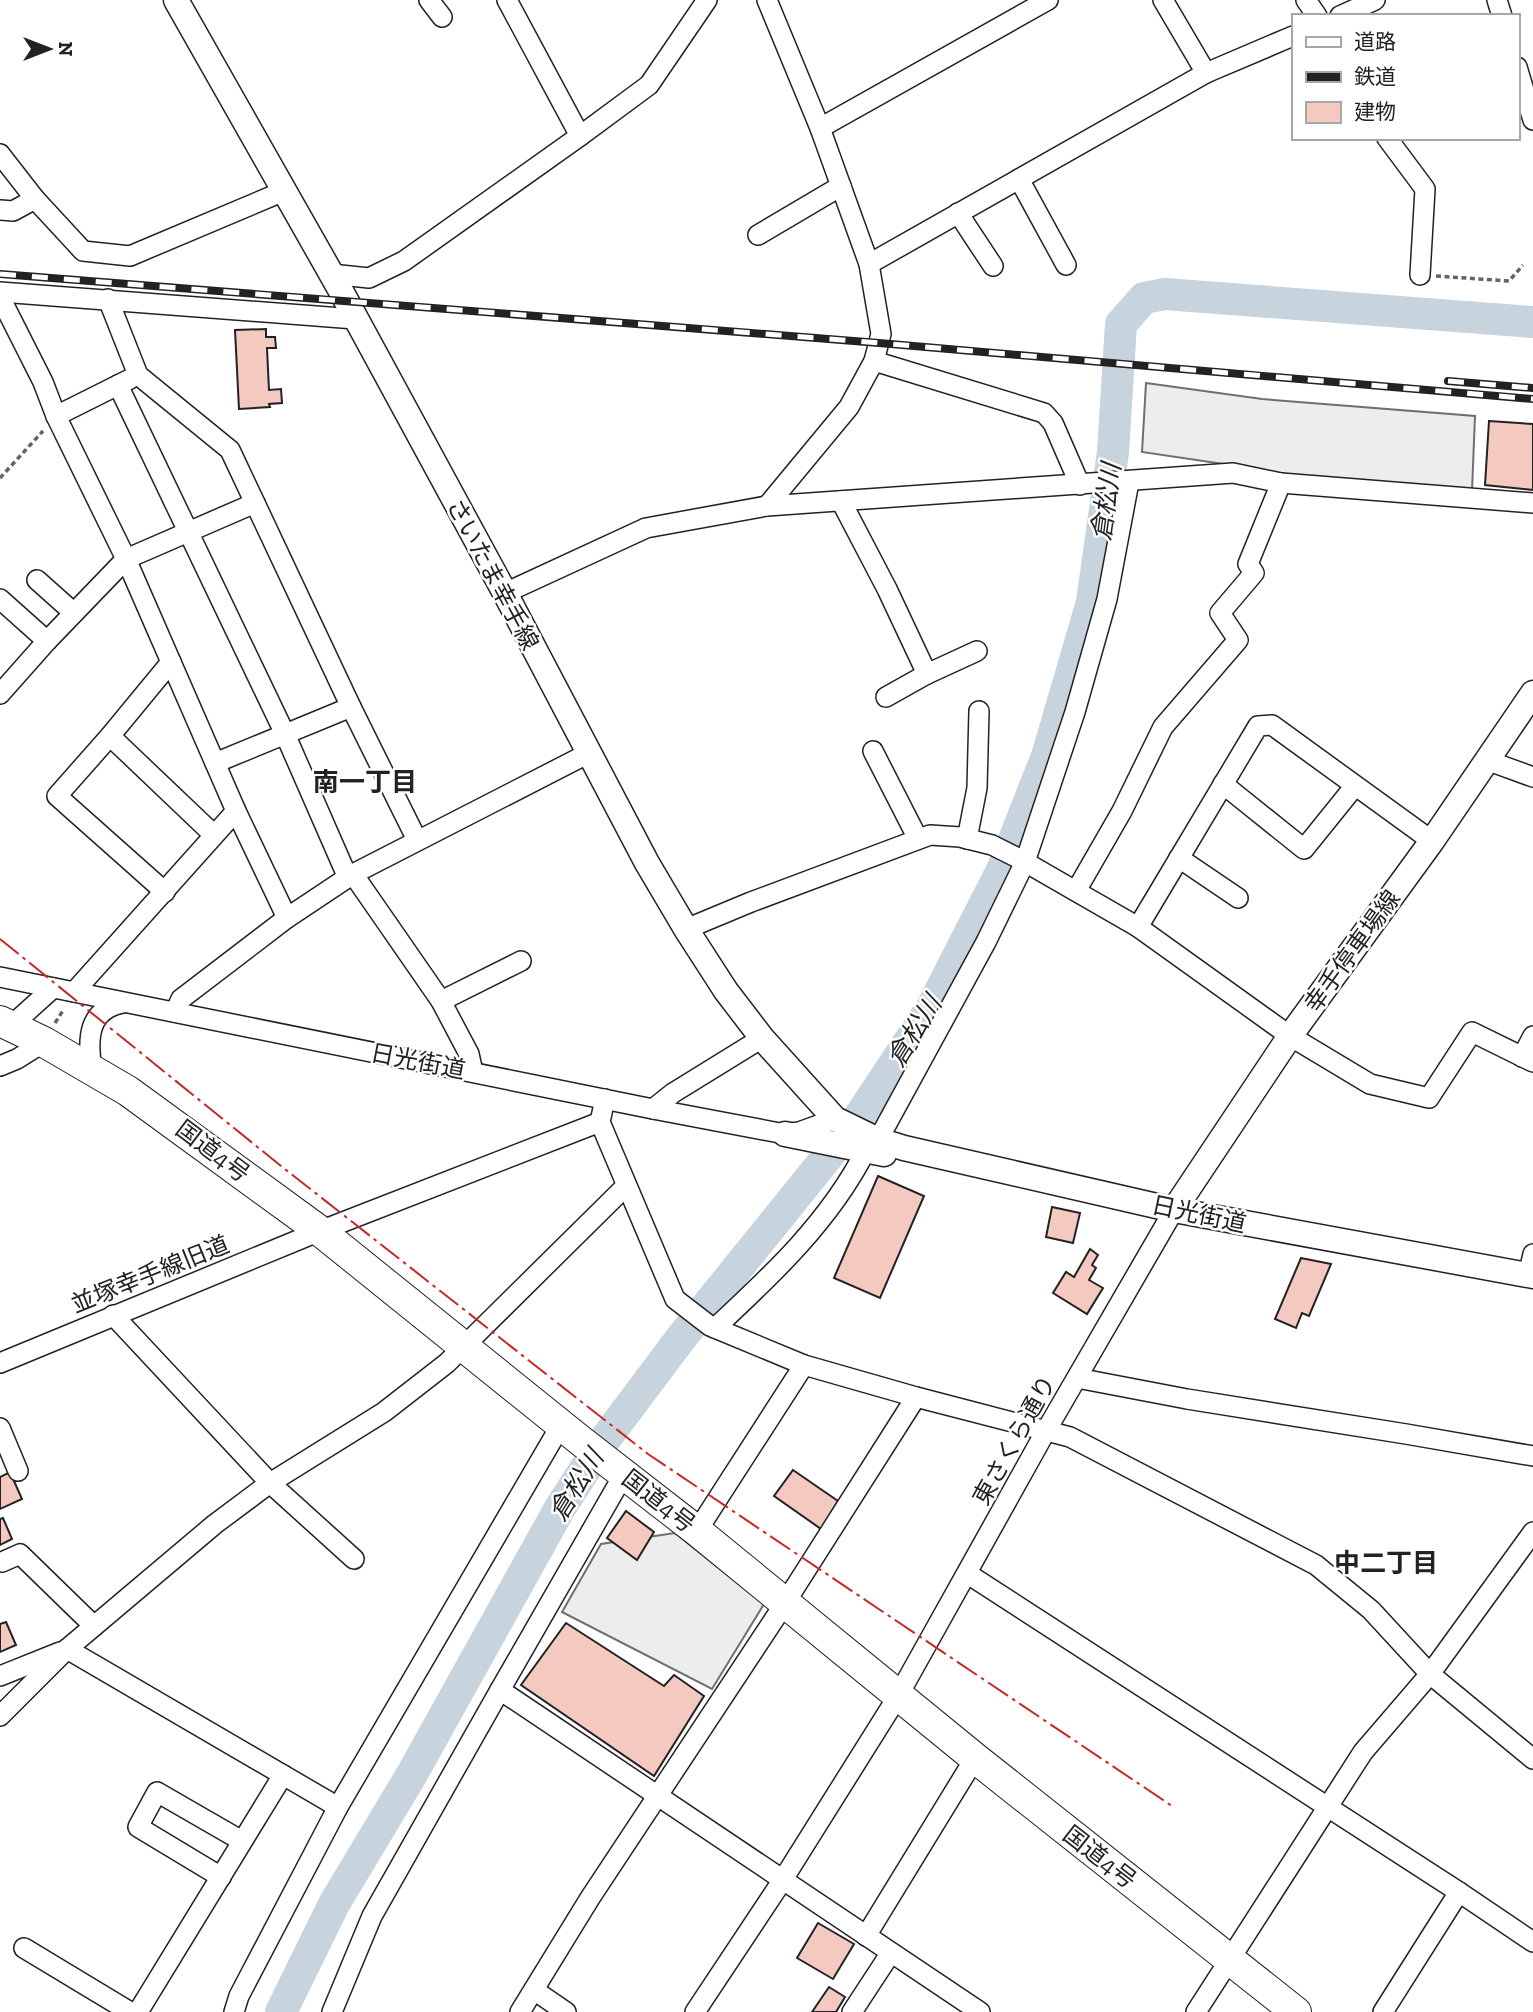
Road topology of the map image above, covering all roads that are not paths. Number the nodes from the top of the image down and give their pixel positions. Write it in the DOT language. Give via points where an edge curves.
graph roads {
  1 [pos="176,0"];
  2 [pos="429,0"];
  3 [pos="507,0"];
  4 [pos="707,0"];
  5 [pos="767,0"];
  6 [pos="1048,0"];
  7 [pos="1163,0"];
  8 [pos="1375,0"];
  9 [pos="1344,14"];
  10 [pos="442,17"];
  11 [pos="1292,36"];
  12 [pos="1206,73"];
  13 [pos="1519,74"];
  14 [pos="1533,120"];
  15 [pos="820,128"];
  16 [pos="580,136"];
  17 [pos="1389,140"];
  18 [pos="0,154"];
  19 [pos="1019,179"];
  20 [pos="841,186"];
  21 [pos="284,191"];
  22 [pos="35,199"];
  23 [pos="0,210"];
  24 [pos="958,214"];
  25 [pos="758,235"];
  26 [pos="869,264"];
  27 [pos="1066,265"];
  28 [pos="993,266"];
  29 [pos="331,274"];
  30 [pos="1420,275"];
  31 [pos="0,294"];
  32 [pos="108,299"];
  33 [pos="355,319"];
  34 [pos="874,361"];
  35 [pos="138,375"];
  36 [pos="118,385"];
  37 [pos="56,416"];
  38 [pos="1127,482"];
  39 [pos="1280,483"];
  40 [pos="1080,485"];
  41 [pos="841,501"];
  42 [pos="255,503"];
  43 [pos="1533,503"];
  44 [pos="767,506"];
  45 [pos="189,532"];
  46 [pos="126,559"];
  47 [pos="37,580"];
  48 [pos="505,593"];
  49 [pos="0,599"];
  50 [pos="74,613"];
  51 [pos="47,641"];
  52 [pos="977,651"];
  53 [pos="171,662"];
  54 [pos="927,674"];
  55 [pos="1533,693"];
  56 [pos="0,694"];
  57 [pos="886,697"];
  58 [pos="351,707"];
  59 [pos="979,711"];
  60 [pos="285,734"];
  61 [pos="110,736"];
  62 [pos="873,751"];
  63 [pos="589,753"];
  64 [pos="1489,761"];
  65 [pos="215,763"];
  66 [pos="1533,777"];
  67 [pos="1223,784"];
  68 [pos="1354,787"];
  69 [pos="236,811"];
  70 [pos="214,835"];
  71 [pos="919,839"];
  72 [pos="967,839"];
  73 [pos="417,840"];
  74 [pos="1432,841"];
  75 [pos="1179,858"];
  76 [pos="1022,860"];
  77 [pos="351,876"];
  78 [pos="1076,891"];
  79 [pos="165,892"];
  80 [pos="1238,898"];
  81 [pos="287,918"];
  82 [pos="1138,927"];
  83 [pos="686,929"];
  84 [pos="521,961"];
  85 [pos="0,977"];
  86 [pos="53,988"];
  87 [pos="74,992"];
  88 [pos="441,1001"];
  89 [pos="124,1003"];
  90 [pos="175,1012"];
  91 [pos="6,1023"];
  92 [pos="1290,1036"];
  93 [pos="1533,1036"];
  94 [pos="762,1038"];
  95 [pos="44,1042"];
  96 [pos="1528,1060"];
  97 [pos="0,1066"];
  98 [pos="92,1069"];
  99 [pos="473,1072"];
  100 [pos="605,1099"];
  101 [pos="653,1109"];
  102 [pos="600,1122"];
  103 [pos="836,1128"];
  104 [pos="785,1133"];
  105 [pos="869,1144"];
  106 [pos="626,1186"];
  107 [pos="1174,1210"];
  108 [pos="320,1231"];
  109 [pos="1531,1269"];
  110 [pos="113,1315"];
  111 [pos="712,1327"];
  112 [pos="465,1347"];
  113 [pos="0,1363"];
  114 [pos="804,1365"];
  115 [pos="1077,1378"];
  116 [pos="916,1397"];
  117 [pos="0,1428"];
  118 [pos="1047,1429"];
  119 [pos="571,1433"];
  120 [pos="1533,1456"];
  121 [pos="618,1470"];
  122 [pos="18,1471"];
  123 [pos="270,1483"];
  124 [pos="697,1531"];
  125 [pos="1533,1531"];
  126 [pos="354,1559"];
  127 [pos="2,1562"];
  128 [pos="968,1574"];
  129 [pos="785,1603"];
  130 [pos="94,1626"];
  131 [pos="67,1649"];
  132 [pos="1,1673"];
  133 [pos="1430,1674"];
  134 [pos="500,1690"];
  135 [pos="898,1696"];
  136 [pos="0,1716"];
  137 [pos="975,1758"];
  138 [pos="1533,1759"];
  139 [pos="283,1775"];
  140 [pos="656,1797"];
  141 [pos="338,1807"];
  142 [pos="1328,1808"];
  143 [pos="242,1841"];
  144 [pos="221,1877"];
  145 [pos="782,1881"];
  146 [pos="1459,1892"];
  147 [pos="866,1936"];
  148 [pos="1533,1942"];
  149 [pos="24,1948"];
  150 [pos="891,1954"];
  151 [pos="1230,1959"];
  152 [pos="534,1990"];
  153 [pos="130,2012"];
  154 [pos="138,2012"];
  155 [pos="234,2012"];
  156 [pos="332,2012"];
  157 [pos="520,2012"];
  158 [pos="566,2012"];
  159 [pos="695,2012"];
  160 [pos="852,2012"];
  161 [pos="980,2012"];
  162 [pos="1196,2012"];
  163 [pos="1296,2012"];
  164 [pos="1383,2012"];
  1 -- 21 [label="main road, さいたま幸手線"];
  2 -- 10 [label="street"];
  3 -- 16 [label="street"];
  4 -- 16 [label="street" via="649,85"];
  5 -- 15 [label="street"];
  6 -- 15 [label="street"];
  7 -- 12 [label="street"];
  8 -- 9 [label="street"];
  11 -- 12 [label="street"];
  12 -- 19 [label="street"];
  13 -- 14 [label="street"];
  15 -- 20 [label="street"];
  16 -- 29 [label="street" via="404,261 369,278"];
  17 -- 30 [label="street" via="1426,189"];
  18 -- 22 [label="street"];
  19 -- 24 [label="street"];
  19 -- 27 [label="street"];
  20 -- 25 [label="street"];
  20 -- 26 [label="street"];
  21 -- 22 [label="street" via="130,256 83,251"];
  21 -- 29 [label="main road, さいたま幸手線"];
  22 -- 23 [label="street" via="13,211"];
  24 -- 26 [label="street"];
  24 -- 28 [label="street"];
  26 -- 34 [label="street" via="881,334"];
  29 -- 33 [label="main road, さいたま幸手線"];
  31 -- 32 [label="street"];
  31 -- 37 [label="street"];
  32 -- 33 [label="street"];
  32 -- 35 [label="street"];
  33 -- 48 [label="main road, さいたま幸手線"];
  34 -- 40 [label="street" via="1044,413 1053,423"];
  34 -- 44 [label="street" via="849,407"];
  35 -- 36 [label="street"];
  35 -- 42 [label="street" via="230,450"];
  36 -- 37 [label="street"];
  36 -- 45 [label="street"];
  37 -- 46 [label="street"];
  38 -- 39 [label="street" via="1233,472"];
  38 -- 40 [label="street"];
  38 -- 76 [label="street" via="1107,600 1075,712"];
  39 -- 43 [label="street"];
  39 -- 78 [label="street" via="1248,564 1254,573 1220,612 1238,640 1163,727"];
  40 -- 41 [label="street"];
  41 -- 44 [label="street"];
  41 -- 54 [label="street"];
  42 -- 45 [label="street"];
  42 -- 58 [label="street"];
  44 -- 48 [label="street" via="646,528"];
  45 -- 46 [label="street"];
  45 -- 60 [label="street"];
  46 -- 50 [label="street"];
  46 -- 53 [label="street"];
  47 -- 50 [label="street"];
  48 -- 63 [label="main road, さいたま幸手線"];
  49 -- 51 [label="street"];
  50 -- 51 [label="street"];
  51 -- 56 [label="street"];
  52 -- 54 [label="street"];
  53 -- 61 [label="street"];
  53 -- 65 [label="street"];
  54 -- 57 [label="street"];
  55 -- 64 [label="main road, 幸手停車場線"];
  58 -- 60 [label="street"];
  58 -- 73 [label="street"];
  59 -- 72 [label="street" via="977,788"];
  60 -- 65 [label="street"];
  60 -- 77 [label="street"];
  61 -- 70 [label="street"];
  61 -- 79 [label="street" via="57,796"];
  62 -- 71 [label="street"];
  63 -- 73 [label="street"];
  63 -- 83 [label="main road, さいたま幸手線"];
  64 -- 66 [label="street"];
  64 -- 74 [label="main road, 幸手停車場線"];
  65 -- 69 [label="street"];
  67 -- 68 [label="street" via="1304,849"];
  67 -- 68 [label="street" via="1258,726 1272,725"];
  67 -- 75 [label="street"];
  68 -- 74 [label="street"];
  69 -- 70 [label="street"];
  69 -- 81 [label="street"];
  70 -- 79 [label="street"];
  71 -- 72 [label="street" via="930,835"];
  71 -- 83 [label="street"];
  72 -- 76 [label="street"];
  73 -- 77 [label="street"];
  74 -- 92 [label="main road, 幸手停車場線"];
  75 -- 80 [label="street"];
  75 -- 82 [label="street"];
  76 -- 78 [label="street"];
  76 -- 105 [label="street" via="986,942"];
  77 -- 81 [label="street"];
  77 -- 88 [label="street"];
  78 -- 82 [label="street"];
  79 -- 87 [label="street"];
  81 -- 90 [label="street" via="181,999"];
  82 -- 92 [label="street"];
  83 -- 94 [label="main road, さいたま幸手線"];
  84 -- 88 [label="street"];
  85 -- 86 [label="street, 日光街道"];
  86 -- 87 [label="street, 日光街道"];
  86 -- 91 [label="street"];
  87 -- 89 [label="street, 日光街道"];
  88 -- 99 [label="street" via="469,1054"];
  89 -- 90 [label="street, 日光街道"];
  89 -- 98 [label="street" via="109,1005 91,1030"];
  90 -- 99 [label="street, 日光街道"];
  91 -- 95 [label="highway, 国道4号"];
  92 -- 96 [label="street" via="1370,1084 1429,1098 1472,1032"];
  92 -- 107 [label="main road, 幸手停車場線"];
  93 -- 96 [label="street"];
  94 -- 101 [label="street"];
  94 -- 103 [label="main road, さいたま幸手線"];
  95 -- 97 [label="street"];
  95 -- 98 [label="highway, 国道4号"];
  98 -- 108 [label="highway, 国道4号" via="168,1118"];
  99 -- 100 [label="street, 日光街道"];
  100 -- 101 [label="street, 日光街道"];
  100 -- 102 [label="street"];
  101 -- 104 [label="street, 日光街道"];
  102 -- 106 [label="street"];
  102 -- 108 [label="street, 並塚幸手線旧道"];
  103 -- 104 [label="main road"];
  103 -- 105 [label="main road, 日光街道"];
  105 -- 107 [label="main road, 日光街道"];
  105 -- 111 [label="street" via="816,1227 772,1276"];
  106 -- 111 [label="street" via="675,1298"];
  106 -- 112 [label="street"];
  107 -- 109 [label="main road, 日光街道" via="1279,1231"];
  107 -- 115 [label="street, 東さくら通り"];
  108 -- 110 [label="street, 並塚幸手線旧道"];
  108 -- 112 [label="highway, 国道4号"];
  110 -- 113 [label="street, 並塚幸手線旧道"];
  110 -- 123 [label="street"];
  111 -- 114 [label="street"];
  112 -- 119 [label="highway, 国道4号"];
  112 -- 123 [label="street" via="384,1412"];
  114 -- 116 [label="street"];
  114 -- 124 [label="street"];
  115 -- 118 [label="street, 東さくら通り"];
  115 -- 120 [label="street"];
  116 -- 118 [label="street"];
  116 -- 129 [label="street"];
  117 -- 122 [label="street"];
  118 -- 128 [label="street, 東さくら通り"];
  118 -- 133 [label="street" via="1316,1565 1371,1611"];
  119 -- 121 [label="highway, 国道4号"];
  119 -- 141 [label="street"];
  121 -- 124 [label="highway, 国道4号"];
  121 -- 134 [label="street"];
  123 -- 126 [label="street"];
  123 -- 130 [label="street"];
  124 -- 129 [label="highway, 国道4号"];
  125 -- 133 [label="street"];
  127 -- 130 [label="street" via="20,1554"];
  128 -- 135 [label="street, 東さくら通り"];
  128 -- 142 [label="street"];
  129 -- 135 [label="highway, 国道4号"];
  129 -- 140 [label="street"];
  130 -- 131 [label="street"];
  131 -- 132 [label="street"];
  131 -- 136 [label="street"];
  131 -- 139 [label="street"];
  133 -- 138 [label="street"];
  133 -- 142 [label="street" via="1363,1752"];
  134 -- 140 [label="street"];
  134 -- 156 [label="street" via="372,1916"];
  135 -- 137 [label="highway, 国道4号"];
  135 -- 145 [label="street, 東さくら通り"];
  137 -- 147 [label="street"];
  137 -- 151 [label="highway, 国道4号"];
  139 -- 141 [label="street"];
  139 -- 143 [label="street"];
  140 -- 145 [label="street"];
  140 -- 152 [label="street"];
  141 -- 155 [label="street"];
  142 -- 146 [label="street"];
  142 -- 151 [label="street"];
  143 -- 144 [label="street"];
  143 -- 144 [label="street" via="157,1792 138,1827"];
  144 -- 154 [label="street"];
  145 -- 147 [label="street"];
  145 -- 159 [label="street, 東さくら通り"];
  146 -- 148 [label="street"];
  146 -- 164 [label="street"];
  147 -- 150 [label="street"];
  149 -- 153 [label="street"];
  150 -- 160 [label="street"];
  150 -- 161 [label="street"];
  151 -- 162 [label="street"];
  151 -- 163 [label="highway, 国道4号"];
  152 -- 157 [label="street"];
  152 -- 158 [label="street"];
}
